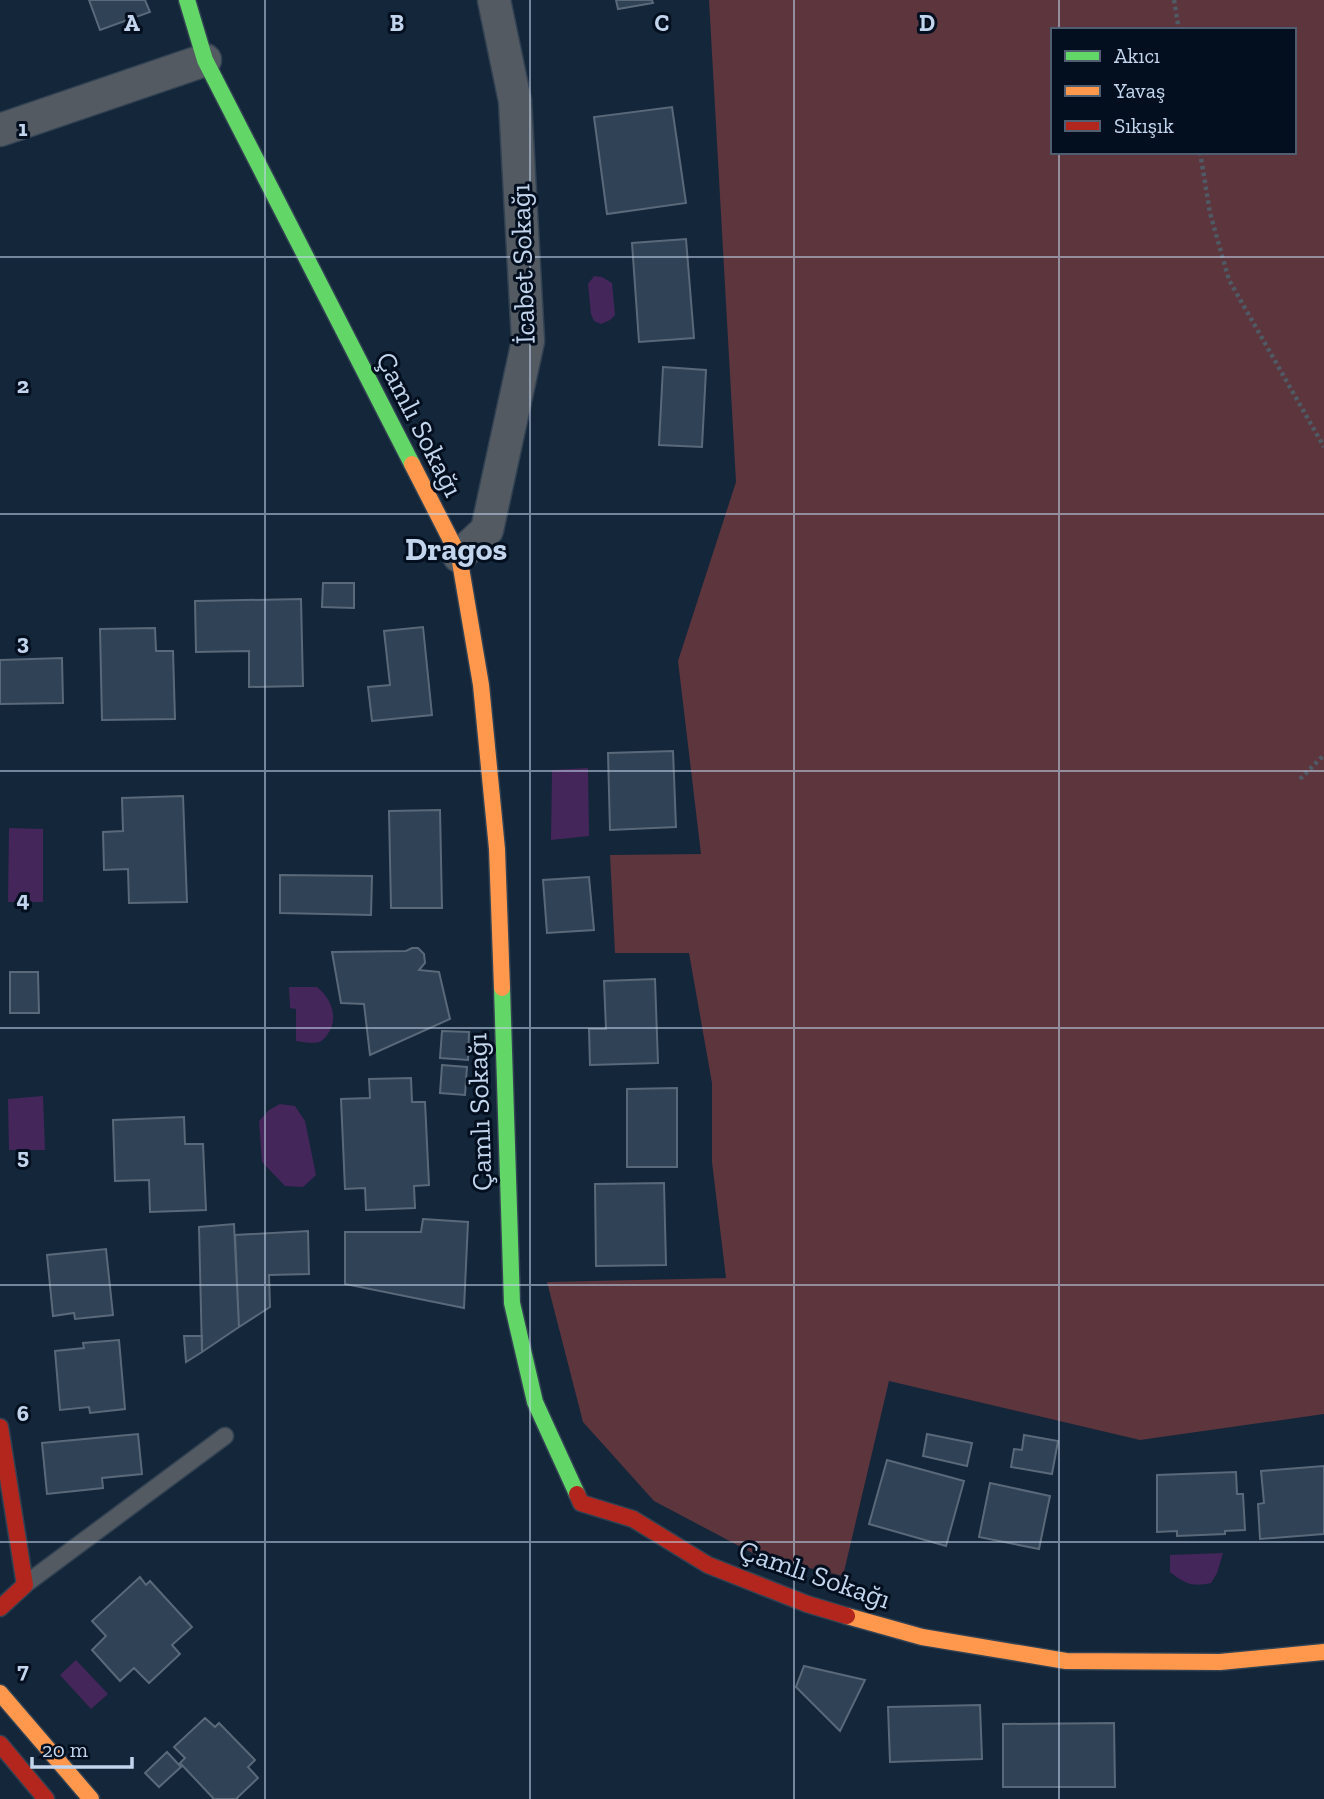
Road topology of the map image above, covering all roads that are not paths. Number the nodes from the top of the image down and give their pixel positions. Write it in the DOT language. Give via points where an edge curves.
graph roads {
  1 [pos="187,0"];
  2 [pos="494,0"];
  3 [pos="205,60"];
  4 [pos="0,130"];
  5 [pos="458,556"];
  6 [pos="0,1427"];
  7 [pos="225,1436"];
  8 [pos="25,1585"];
  9 [pos="0,1608"];
  10 [pos="1324,1652"];
  11 [pos="0,1693"];
  12 [pos="0,1744"];
  13 [pos="46,1799"];
  14 [pos="91,1799"];
  1 -- 3 [label="street, Çamlı Sokağı"];
  2 -- 5 [label="street, İcabet Sokağı" via="516,101 528,341 487,530"];
  3 -- 4 [label="street"];
  3 -- 5 [label="street, Çamlı Sokağı"];
  5 -- 10 [label="street, Çamlı Sokağı" via="481,685 497,849 512,1303 536,1402 581,1503 633,1519 708,1565 745,1580 807,1604 922,1637 1066,1661 1220,1662"];
  6 -- 8 [label="street"];
  7 -- 8 [label="lane"];
  8 -- 9 [label="street"];
  11 -- 14 [label="street"];
  12 -- 13 [label="street"];
}
